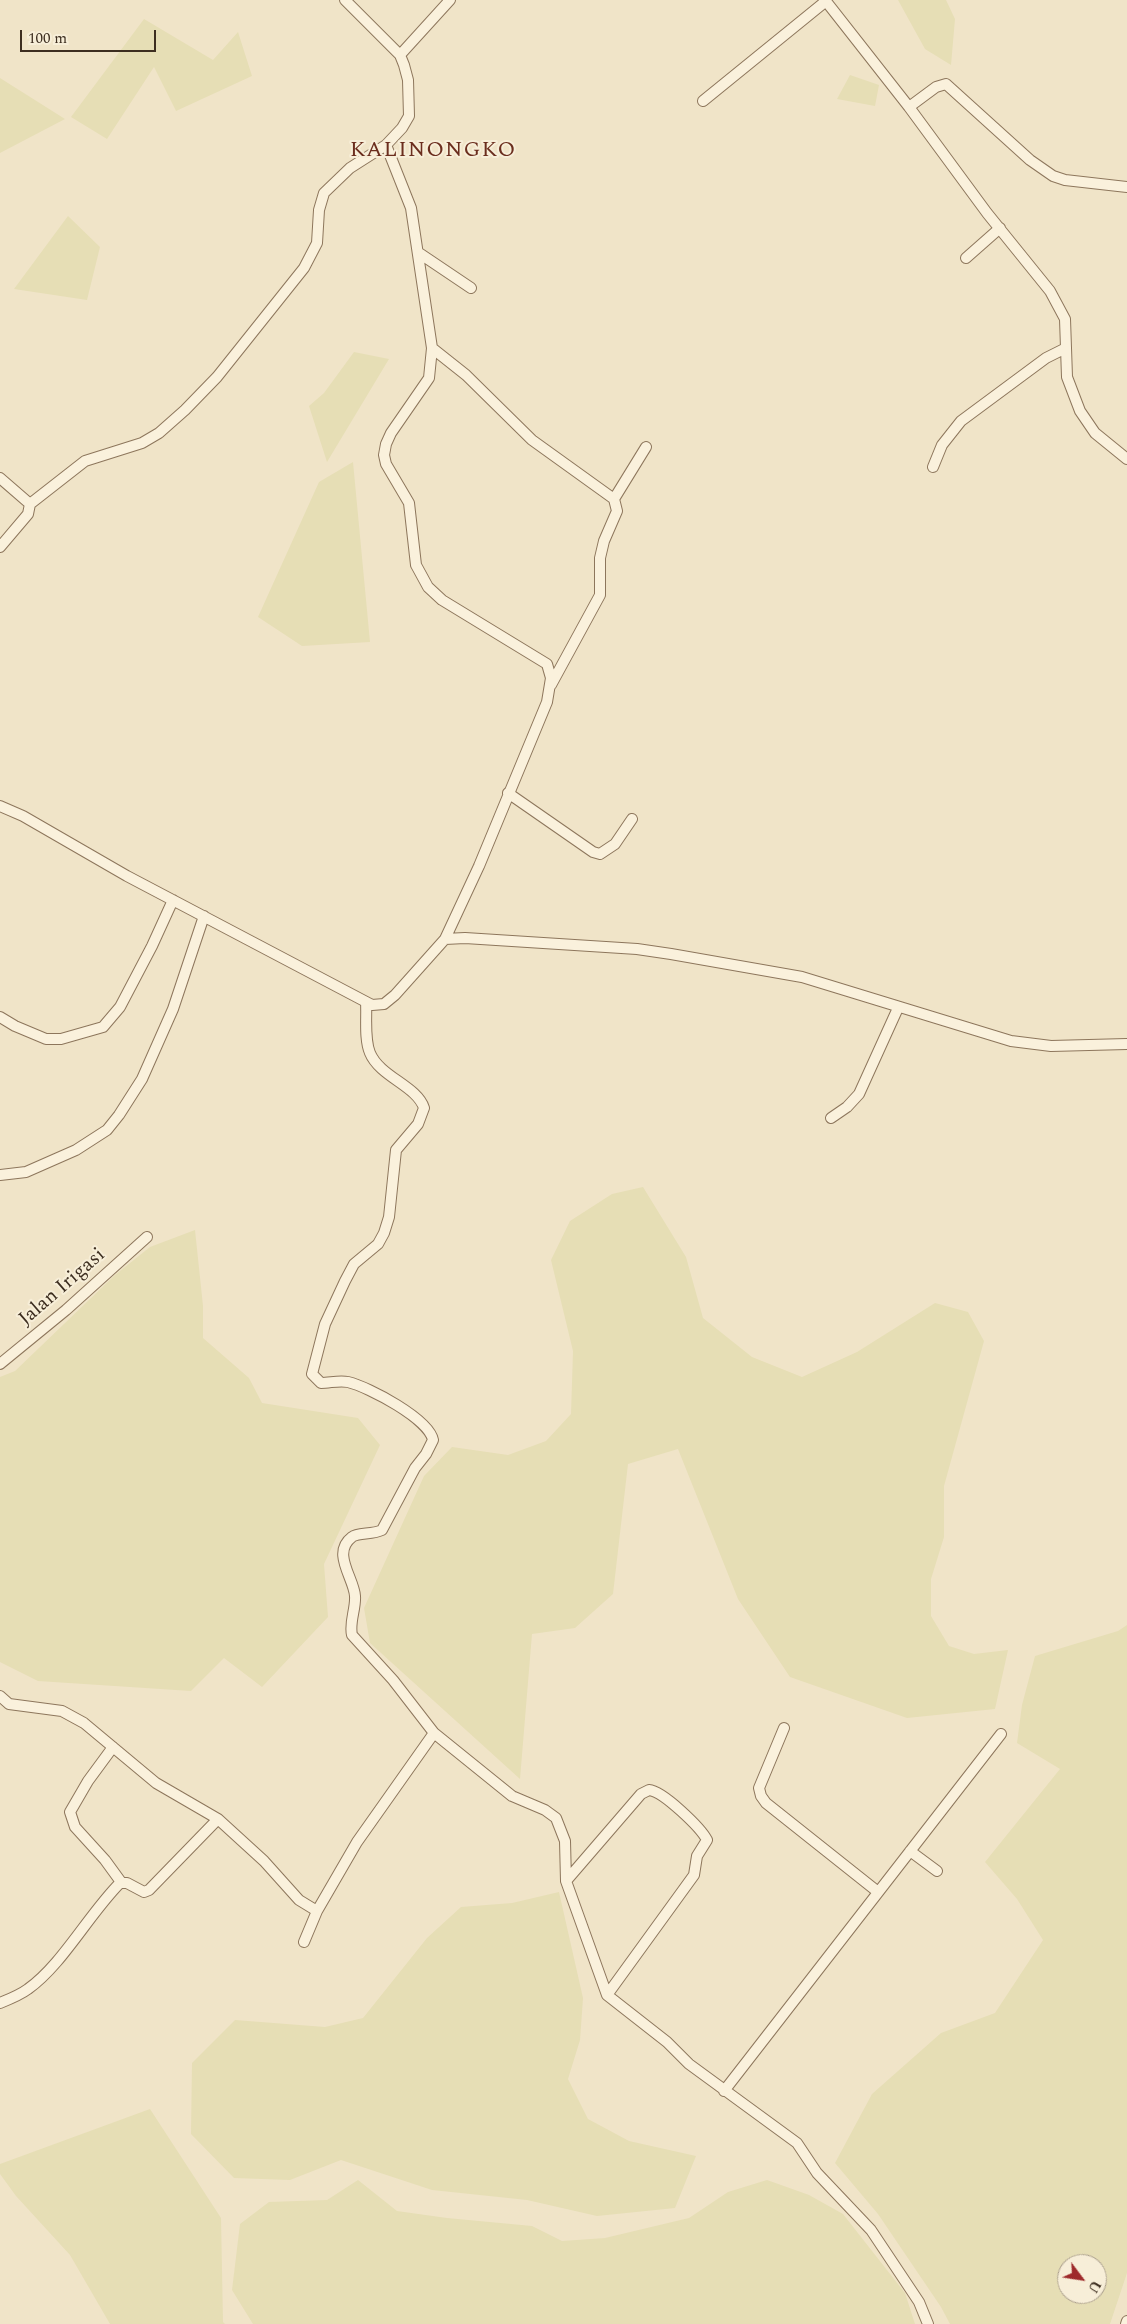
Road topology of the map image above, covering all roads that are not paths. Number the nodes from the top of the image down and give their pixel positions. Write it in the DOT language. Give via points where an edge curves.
graph roads {
  1 [pos="345,0"];
  2 [pos="450,0"];
  3 [pos="825,0"];
  4 [pos="400,55"];
  5 [pos="703,102"];
  6 [pos="909,107"];
  7 [pos="386,145"];
  8 [pos="1127,187"];
  9 [pos="1000,228"];
  10 [pos="419,253"];
  11 [pos="966,258"];
  12 [pos="471,288"];
  13 [pos="432,348"];
  14 [pos="1064,349"];
  15 [pos="646,447"];
  16 [pos="1127,459"];
  17 [pos="933,467"];
  18 [pos="0,478"];
  19 [pos="614,499"];
  20 [pos="30,504"];
  21 [pos="0,547"];
  22 [pos="551,685"];
  23 [pos="508,793"];
  24 [pos="0,806"];
  25 [pos="632,819"];
  26 [pos="173,900"];
  27 [pos="204,916"];
  28 [pos="445,940"];
  29 [pos="366,1002"];
  30 [pos="898,1008"];
  31 [pos="0,1017"];
  32 [pos="1127,1044"];
  33 [pos="831,1118"];
  34 [pos="0,1175"];
  35 [pos="147,1237"];
  36 [pos="0,1364"];
  37 [pos="0,1696"];
  38 [pos="784,1728"];
  39 [pos="434,1733"];
  40 [pos="1000,1734"];
  41 [pos="113,1747"];
  42 [pos="218,1819"];
  43 [pos="910,1851"];
  44 [pos="937,1871"];
  45 [pos="566,1881"];
  46 [pos="121,1882"];
  47 [pos="878,1892"];
  48 [pos="317,1911"];
  49 [pos="304,1942"];
  50 [pos="607,1995"];
  51 [pos="0,2003"];
  52 [pos="724,2091"];
  53 [pos="928,2324"];
  1 -- 4 [label="street"];
  2 -- 4 [label="street"];
  3 -- 5 [label="street"];
  3 -- 6 [label="street"];
  4 -- 7 [label="street" via="408,80 409,116"];
  6 -- 8 [label="street" via="936,87 946,84 1030,160 1053,176"];
  6 -- 9 [label="street"];
  7 -- 10 [label="street" via="411,208"];
  7 -- 20 [label="street" via="350,168 324,193 319,210 317,243 304,268 216,377 185,410 142,443 86,461"];
  9 -- 11 [label="street"];
  9 -- 14 [label="street" via="1040,277 1062,312 1066,327"];
  10 -- 12 [label="street"];
  10 -- 13 [label="street"];
  13 -- 19 [label="street" via="466,375 532,440"];
  13 -- 22 [label="street" via="429,378 391,432 384,451 386,464 410,509 416,565 428,587 451,607 546,664"];
  14 -- 16 [label="street" via="1070,388 1085,421"];
  14 -- 17 [label="street" via="1046,358 961,421 942,445"];
  15 -- 19 [label="street"];
  18 -- 20 [label="street"];
  19 -- 22 [label="street" via="617,511 604,541 600,596"];
  20 -- 21 [label="street" via="28,514"];
  22 -- 23 [label="street" via="547,702"];
  23 -- 25 [label="street" via="600,854 615,844"];
  23 -- 28 [label="street"];
  24 -- 26 [label="street"];
  26 -- 27 [label="street"];
  26 -- 31 [label="street" via="120,1008 103,1027 61,1039 46,1039"];
  27 -- 29 [label="street"];
  27 -- 34 [label="street" via="173,1009 142,1079 119,1115 107,1130 76,1150 26,1172"];
  28 -- 29 [label="street" via="384,1004"];
  28 -- 30 [label="street" via="493,940 671,954 802,977"];
  29 -- 39 [label="street" via="370,1053 389,1074 421,1098 424,1108 418,1124 396,1150 389,1217 384,1233 378,1244 354,1264 345,1281 325,1324 312,1374 321,1382 348,1382 373,1391 426,1427 433,1438 382,1530 351,1537 343,1556 355,1595 352,1635 393,1680"];
  30 -- 32 [label="street" via="1023,1044"];
  30 -- 33 [label="street" via="859,1094"];
  35 -- 36 [label="street, Jalan Irigasi"];
  37 -- 41 [label="street" via="9,1704 70,1714"];
  38 -- 47 [label="street" via="759,1788 760,1796"];
  39 -- 45 [label="street" via="512,1796 546,1810 556,1818 565,1841"];
  39 -- 48 [label="street" via="357,1842"];
  40 -- 43 [label="street"];
  41 -- 42 [label="street" via="156,1783"];
  41 -- 46 [label="street" via="70,1812 75,1827"];
  42 -- 46 [label="street" via="149,1890 144,1892"];
  42 -- 48 [label="street" via="264,1861 299,1900"];
  43 -- 44 [label="street"];
  43 -- 47 [label="street"];
  45 -- 50 [label="street"];
  45 -- 50 [label="street" via="641,1794 649,1790 662,1795 707,1840 697,1856 696,1870 691,1879"];
  46 -- 51 [label="street" via="94,1911 50,1970 29,1989"];
  47 -- 52 [label="street"];
  48 -- 49 [label="street"];
  50 -- 52 [label="street"];
  52 -- 53 [label="street" via="797,2143 817,2173 870,2230 919,2302"];
}
